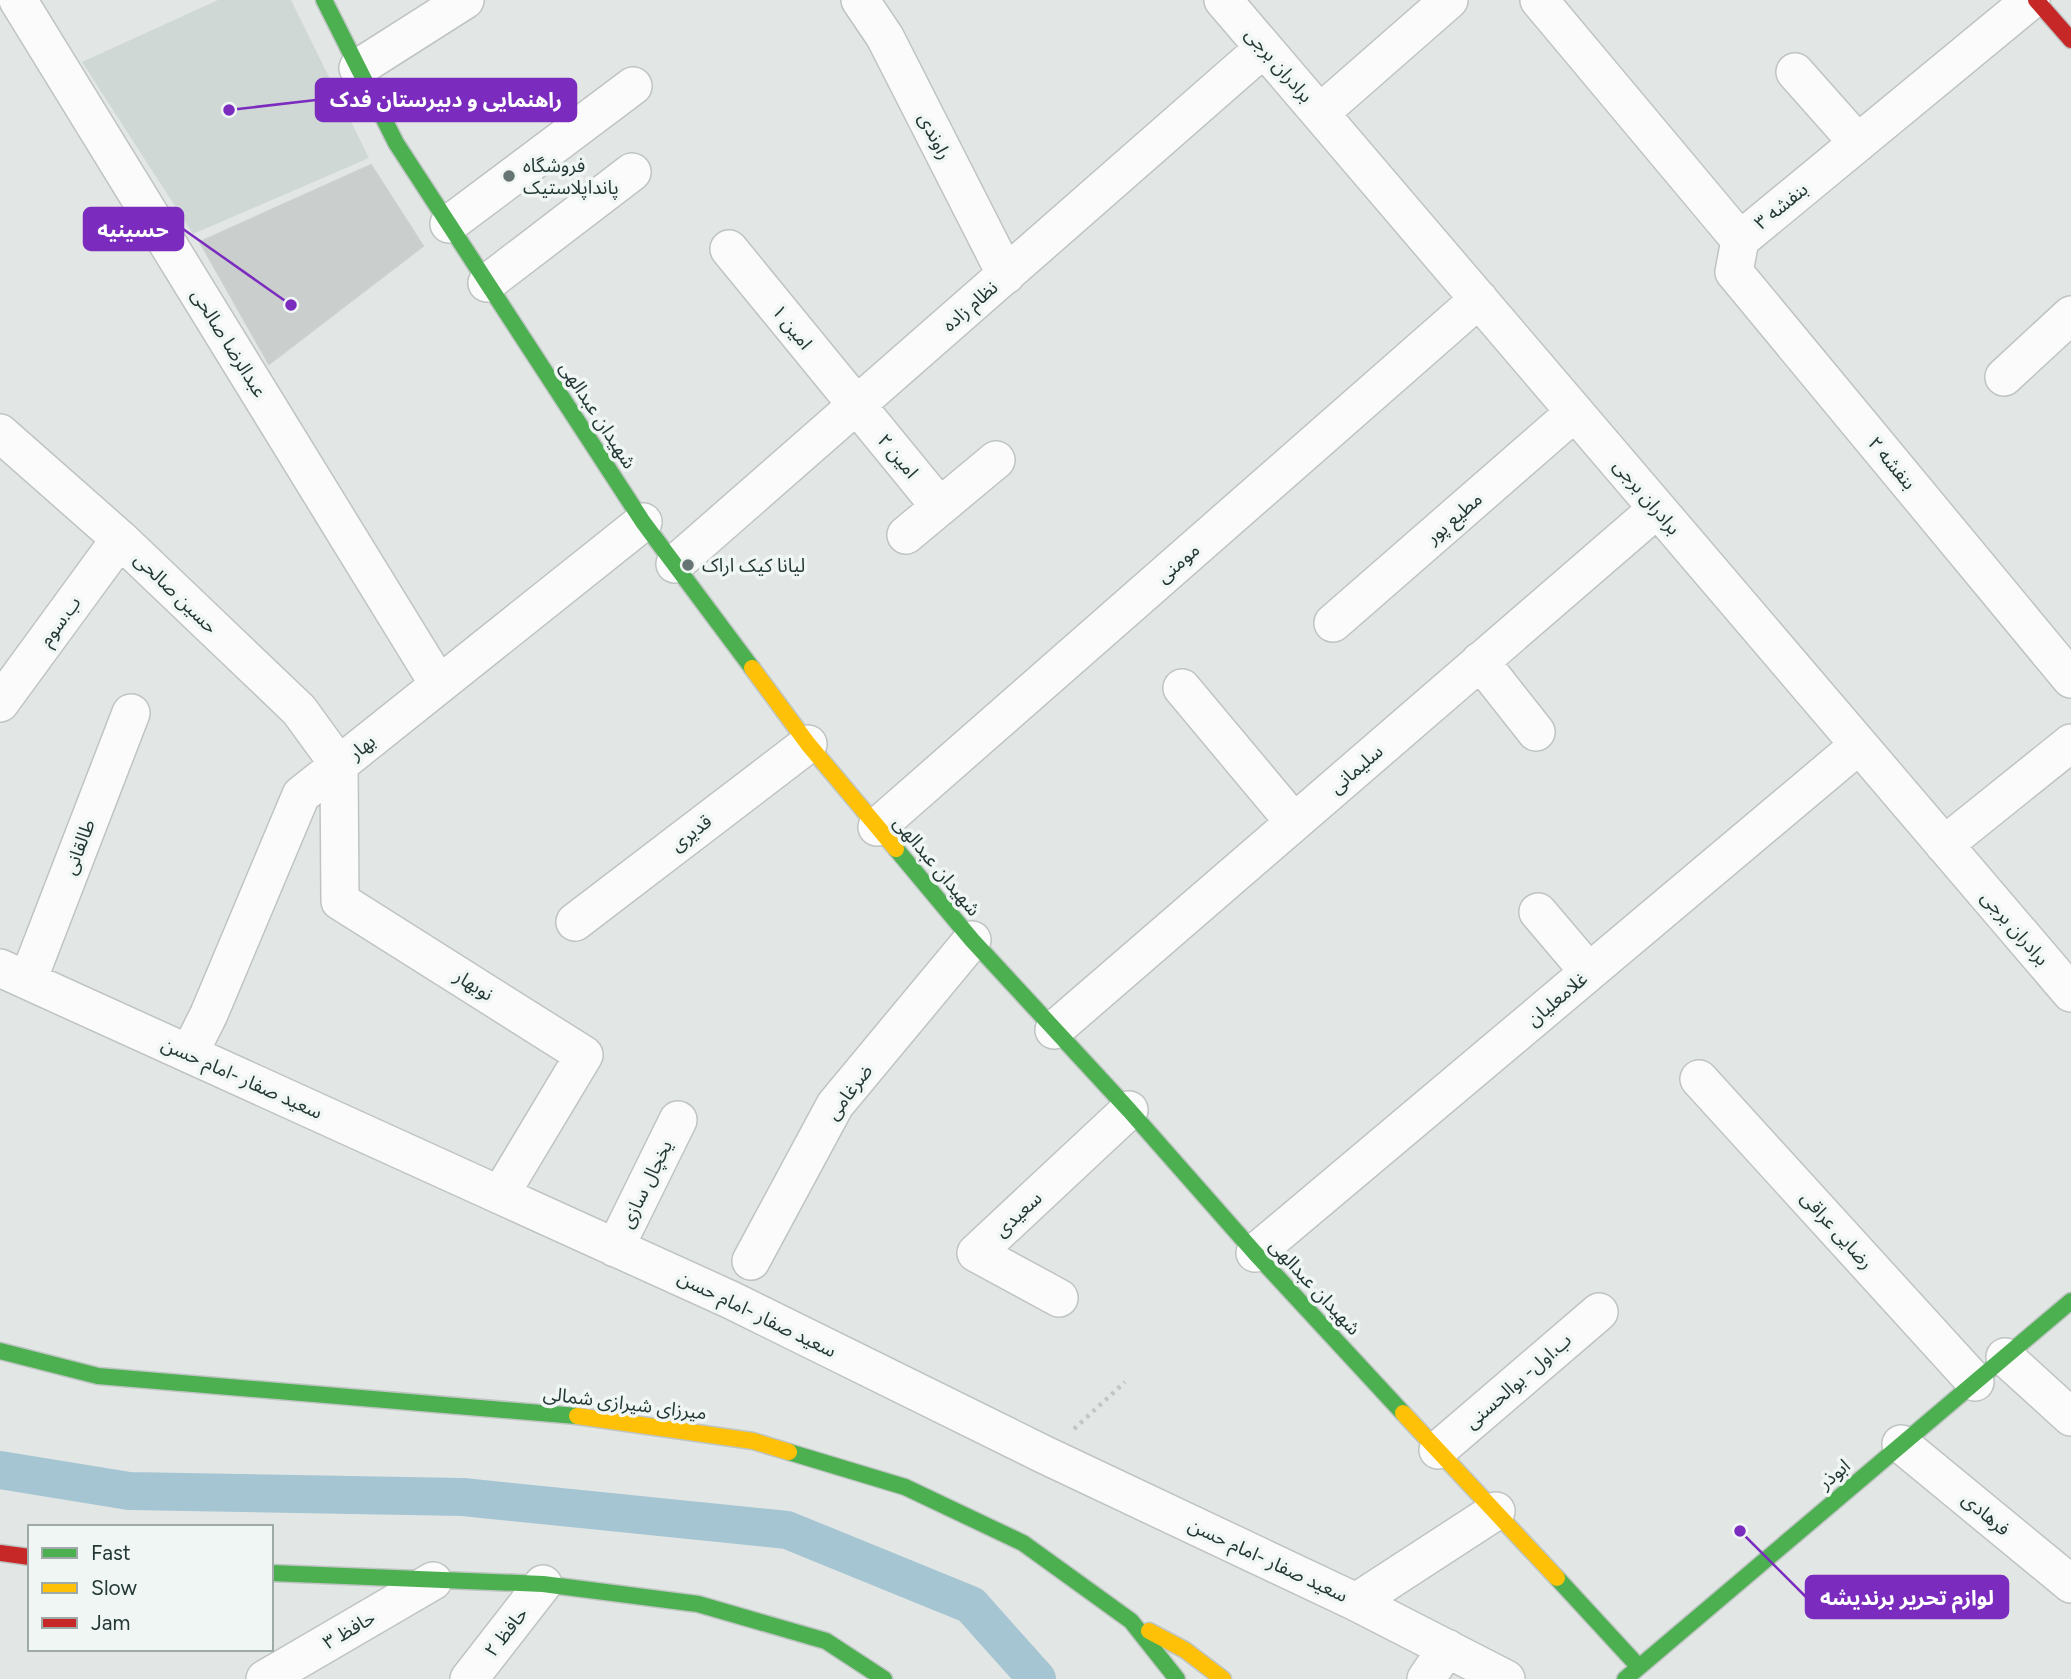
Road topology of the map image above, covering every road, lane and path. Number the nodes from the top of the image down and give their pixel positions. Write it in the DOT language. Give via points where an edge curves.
graph roads {
  1 [pos="18,0"];
  2 [pos="324,0"];
  3 [pos="465,0"];
  4 [pos="860,0"];
  5 [pos="1223,0"];
  6 [pos="1449,0"];
  7 [pos="1539,0"];
  8 [pos="2033,0"];
  9 [pos="2071,40"];
  10 [pos="1264,48"];
  11 [pos="358,68"];
  12 [pos="1795,72"];
  13 [pos="633,86"];
  14 [pos="1320,113"];
  15 [pos="1858,144"];
  16 [pos="632,172"];
  17 [pos="449,224"];
  18 [pos="1740,240"];
  19 [pos="729,249"];
  20 [pos="1006,275"];
  21 [pos="487,283"];
  22 [pos="1479,299"];
  23 [pos="2071,315"];
  24 [pos="2004,377"];
  25 [pos="856,405"];
  26 [pos="1575,412"];
  27 [pos="0,433"];
  28 [pos="996,460"];
  29 [pos="940,507"];
  30 [pos="1657,509"];
  31 [pos="643,522"];
  32 [pos="906,535"];
  33 [pos="120,539"];
  34 [pos="675,564"];
  35 [pos="1333,623"];
  36 [pos="1480,661"];
  37 [pos="2071,679"];
  38 [pos="439,685"];
  39 [pos="1182,688"];
  40 [pos="0,703"];
  41 [pos="131,713"];
  42 [pos="1536,732"];
  43 [pos="2071,743"];
  44 [pos="808,744"];
  45 [pos="1859,745"];
  46 [pos="339,765"];
  47 [pos="1294,822"];
  48 [pos="877,827"];
  49 [pos="1944,845"];
  50 [pos="1538,912"];
  51 [pos="575,922"];
  52 [pos="972,940"];
  53 [pos="1589,972"];
  54 [pos="14,974"];
  55 [pos="2071,993"];
  56 [pos="1055,1030"];
  57 [pos="189,1054"];
  58 [pos="1699,1079"];
  59 [pos="1129,1110"];
  60 [pos="678,1120"];
  61 [pos="500,1195"];
  62 [pos="615,1248"];
  63 [pos="1255,1253"];
  64 [pos="751,1261"];
  65 [pos="1059,1298"];
  66 [pos="2071,1301"];
  67 [pos="1599,1312"];
  68 [pos="0,1350"];
  69 [pos="2005,1356"];
  70 [pos="1975,1381"];
  71 [pos="1125,1382"];
  72 [pos="2071,1417"];
  73 [pos="1902,1444"];
  74 [pos="1438,1450"];
  75 [pos="1045,1455"];
  76 [pos="1496,1511"];
  77 [pos="0,1553"];
  78 [pos="28,1558"];
  79 [pos="273,1573"];
  80 [pos="433,1581"];
  81 [pos="543,1584"];
  82 [pos="2071,1584"];
  83 [pos="1356,1602"];
  84 [pos="1131,1621"];
  85 [pos="1447,1648"];
  86 [pos="1639,1667"];
  87 [pos="880,1678"];
  88 [pos="265,1679"];
  89 [pos="469,1679"];
  90 [pos="1177,1679"];
  91 [pos="1223,1679"];
  92 [pos="1426,1679"];
  93 [pos="1506,1679"];
  94 [pos="1625,1679"];
  1 -- 38 [label="street, عبدالرضا صالحی"];
  2 -- 11 [label="street, شهیدان عبدالهی"];
  3 -- 11 [label="street"];
  4 -- 20 [label="street, راوندی" via="885,37"];
  5 -- 10 [label="street, برادران برجی"];
  6 -- 14 [label="street"];
  7 -- 18 [label="street, بنفشه ۳"];
  8 -- 9 [label="street"];
  8 -- 15 [label="street, بنفشه ۳"];
  10 -- 14 [label="street, برادران برجی"];
  10 -- 20 [label="street, نظام زاده"];
  11 -- 17 [label="street, شهیدان عبدالهی" via="396,143"];
  12 -- 15 [label="street"];
  13 -- 17 [label="street"];
  14 -- 22 [label="street, برادران برجی"];
  15 -- 18 [label="street, بنفشه ۳"];
  16 -- 21 [label="street"];
  17 -- 21 [label="street, شهیدان عبدالهی"];
  18 -- 37 [label="street, بنفشه ۲" via="1734,272"];
  19 -- 25 [label="street, امین ۱"];
  20 -- 25 [label="street, نظام زاده"];
  21 -- 31 [label="street, شهیدان عبدالهی"];
  22 -- 26 [label="street, برادران برجی"];
  22 -- 48 [label="street, مومنی"];
  23 -- 24 [label="street"];
  25 -- 29 [label="street, امین ۲"];
  25 -- 34 [label="street, نظام زاده"];
  26 -- 30 [label="street, برادران برجی"];
  26 -- 35 [label="street, مطیع پور"];
  27 -- 33 [label="street, حسین صالحی"];
  28 -- 29 [label="street"];
  29 -- 32 [label="street"];
  30 -- 36 [label="street, سلیمانی"];
  30 -- 45 [label="street, برادران برجی"];
  31 -- 34 [label="street, شهیدان عبدالهی"];
  31 -- 38 [label="street, بهار"];
  33 -- 40 [label="street, ب.سوم"];
  33 -- 46 [label="street, حسین صالحی" via="299,709"];
  34 -- 44 [label="street, شهیدان عبدالهی"];
  36 -- 42 [label="street"];
  36 -- 47 [label="street, سلیمانی"];
  38 -- 46 [label="street, بهار"];
  39 -- 47 [label="street"];
  41 -- 54 [label="street, طالقانی"];
  43 -- 49 [label="street"];
  44 -- 48 [label="street, شهیدان عبدالهی"];
  44 -- 51 [label="street, قدیری"];
  45 -- 49 [label="street, برادران برجی"];
  45 -- 53 [label="street, غلامعلیان"];
  46 -- 57 [label="street, بهار" via="302,795"];
  46 -- 61 [label="street, نوبهار" via="341,901 584,1055"];
  47 -- 56 [label="street, سلیمانی"];
  48 -- 52 [label="street, شهیدان عبدالهی"];
  49 -- 55 [label="street, برادران برجی"];
  50 -- 53 [label="street"];
  52 -- 56 [label="street, شهیدان عبدالهی"];
  52 -- 64 [label="street, ضرغامی" via="835,1105"];
  53 -- 63 [label="street, غلامعلیان"];
  54 -- 57 [label="street, سعید صفار -امام حسن"];
  56 -- 59 [label="street, شهیدان عبدالهی"];
  57 -- 61 [label="street, سعید صفار -امام حسن"];
  58 -- 70 [label="street, رضایی عراقی"];
  59 -- 63 [label="street, شهیدان عبدالهی"];
  59 -- 65 [label="street, سعیدی" via="976,1253"];
  60 -- 62 [label="street, یخچال سازی"];
  61 -- 62 [label="street, سعید صفار -امام حسن"];
  62 -- 75 [label="street, سعید صفار -امام حسن"];
  63 -- 74 [label="street, شهیدان عبدالهی"];
  66 -- 69 [label="street, ابوذر"];
  67 -- 74 [label="street, ب.اول- بوالحسنی"];
  68 -- 84 [label="street, میرزای شیرازی شمالی" via="98,1376 595,1417 753,1441 905,1487 1023,1544"];
  69 -- 70 [label="street, ابوذر"];
  69 -- 72 [label="street"];
  70 -- 73 [label="street, ابوذر"];
  71 -- 75 [label="path"];
  73 -- 82 [label="street, فرهادی"];
  73 -- 86 [label="street, ابوذر"];
  74 -- 76 [label="street, شهیدان عبدالهی"];
  75 -- 83 [label="street, سعید صفار -امام حسن"];
  76 -- 83 [label="street"];
  76 -- 86 [label="street, شهیدان عبدالهی"];
  77 -- 78 [label="street"];
  79 -- 80 [label="street"];
  80 -- 81 [label="street"];
  80 -- 88 [label="street, حافظ ۳"];
  81 -- 87 [label="street" via="698,1604 826,1641"];
  81 -- 89 [label="street, حافظ ۲"];
  83 -- 85 [label="street, سعید صفار -امام حسن"];
  84 -- 90 [label="street, میرزای شیرازی شمالی"];
  84 -- 91 [label="street" via="1185,1650"];
  85 -- 92 [label="street"];
  85 -- 93 [label="street, سعید صفار -امام حسن"];
  86 -- 94 [label="street, ابوذر"];
}
